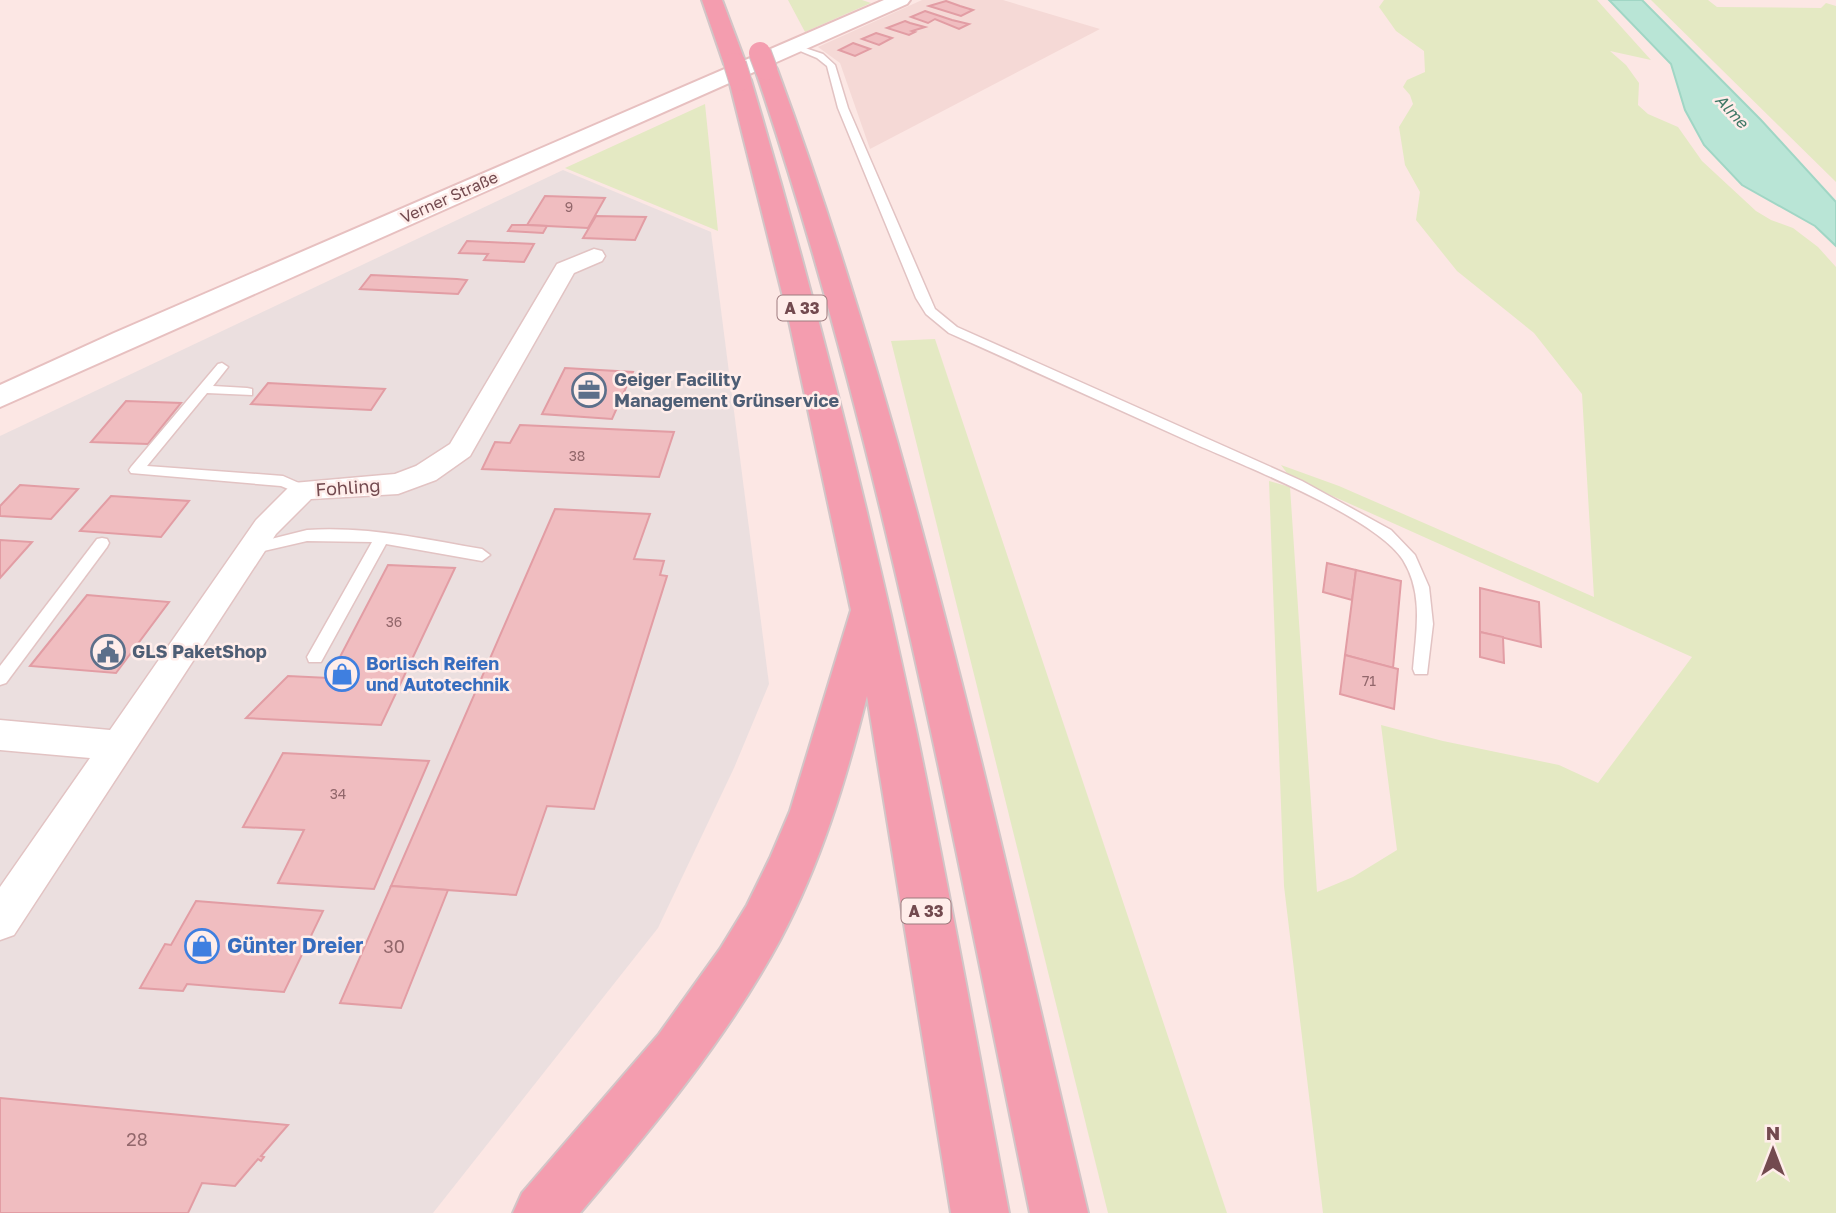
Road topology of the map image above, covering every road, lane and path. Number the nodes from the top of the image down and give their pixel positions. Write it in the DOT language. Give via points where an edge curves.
graph roads {
  1 [pos="712,0"];
  2 [pos="900,0"];
  3 [pos="752,32"];
  4 [pos="796,46"];
  5 [pos="594,256"];
  6 [pos="222,366"];
  7 [pos="203,389"];
  8 [pos="247,392"];
  9 [pos="0,397"];
  10 [pos="303,491"];
  11 [pos="381,539"];
  12 [pos="102,543"];
  13 [pos="251,549"];
  14 [pos="482,555"];
  15 [pos="869,610"];
  16 [pos="314,657"];
  17 [pos="1421,669"];
  18 [pos="0,678"];
  19 [pos="0,735"];
  20 [pos="116,745"];
  21 [pos="0,921"];
  22 [pos="542,1213"];
  23 [pos="980,1213"];
  24 [pos="1059,1213"];
  1 -- 15 [label="highway, A 33" via="738,72 791,263"];
  2 -- 4 [label="main road, Verner Straße"];
  3 -- 24 [label="highway, A 33" via="821,233 874,426 952,734"];
  4 -- 9 [label="main road, Verner Straße" via="125,338"];
  4 -- 17 [label="lane" via="831,65 843,108 930,312 953,330 1297,484 1396,542 1414,568 1425,611"];
  5 -- 10 [label="street, Fohling" via="565,269 460,450 426,473 398,484"];
  6 -- 7 [label="lane"];
  7 -- 8 [label="lane"];
  7 -- 10 [label="lane" via="136,470 283,481"];
  10 -- 13 [label="street, Fohling" via="266,527"];
  11 -- 13 [label="lane" via="313,535"];
  11 -- 14 [label="lane"];
  11 -- 16 [label="lane"];
  12 -- 18 [label="lane"];
  13 -- 20 [label="street, Fohling"];
  15 -- 22 [label="highway" via="817,799 771,908 682,1045"];
  15 -- 23 [label="highway, A 33" via="894,726"];
  19 -- 20 [label="street"];
  20 -- 21 [label="street, Fohling"];
}
